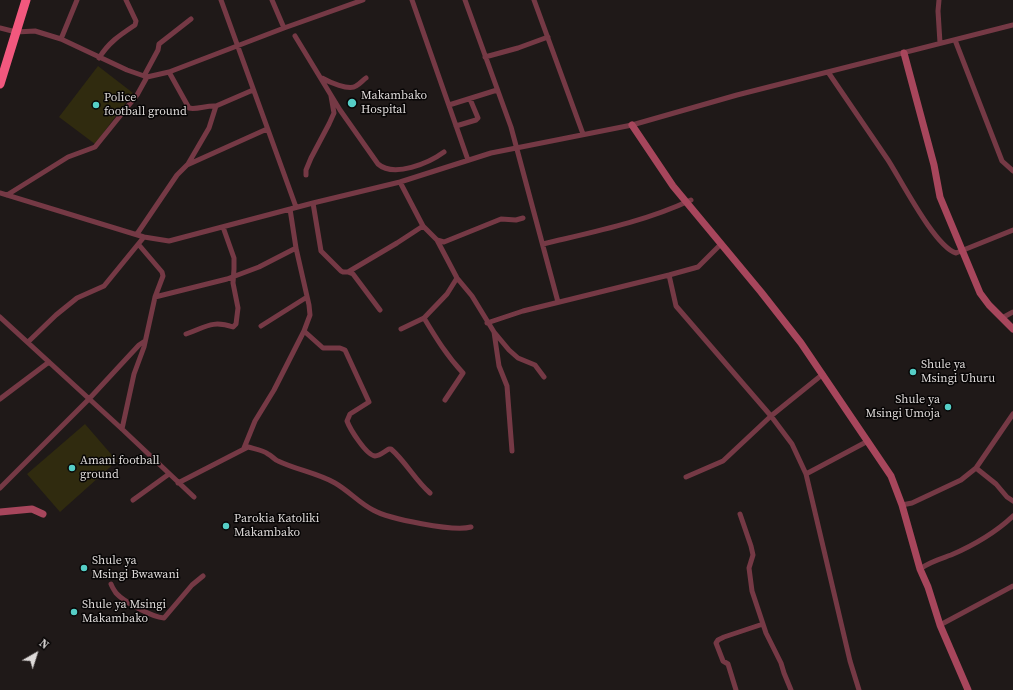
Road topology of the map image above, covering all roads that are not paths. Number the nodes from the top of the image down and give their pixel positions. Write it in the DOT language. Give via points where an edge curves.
graph roads {
  1 [pos="26,0"];
  2 [pos="77,0"];
  3 [pos="126,0"];
  4 [pos="221,0"];
  5 [pos="272,0"];
  6 [pos="363,0"];
  7 [pos="412,0"];
  8 [pos="465,0"];
  9 [pos="534,0"];
  10 [pos="939,0"];
  11 [pos="354,1"];
  12 [pos="191,19"];
  13 [pos="1013,25"];
  14 [pos="0,28"];
  15 [pos="284,28"];
  16 [pos="16,32"];
  17 [pos="295,36"];
  18 [pos="548,37"];
  19 [pos="61,39"];
  20 [pos="955,40"];
  21 [pos="940,43"];
  22 [pos="237,46"];
  23 [pos="904,52"];
  24 [pos="485,57"];
  25 [pos="99,58"];
  26 [pos="169,72"];
  27 [pos="828,72"];
  28 [pos="145,76"];
  29 [pos="321,78"];
  30 [pos="366,78"];
  31 [pos="0,84"];
  32 [pos="253,90"];
  33 [pos="497,90"];
  34 [pos="331,93"];
  35 [pos="470,99"];
  36 [pos="449,105"];
  37 [pos="216,106"];
  38 [pos="632,125"];
  39 [pos="456,126"];
  40 [pos="268,129"];
  41 [pos="583,134"];
  42 [pos="517,148"];
  43 [pos="444,152"];
  44 [pos="468,160"];
  45 [pos="187,165"];
  46 [pos="1013,171"];
  47 [pos="306,175"];
  48 [pos="400,182"];
  49 [pos="0,193"];
  50 [pos="7,195"];
  51 [pos="688,201"];
  52 [pos="312,203"];
  53 [pos="296,208"];
  54 [pos="290,209"];
  55 [pos="523,218"];
  56 [pos="423,226"];
  57 [pos="223,227"];
  58 [pos="1013,230"];
  59 [pos="137,234"];
  60 [pos="144,237"];
  61 [pos="437,240"];
  62 [pos="543,244"];
  63 [pos="721,244"];
  64 [pos="139,245"];
  65 [pos="296,248"];
  66 [pos="962,250"];
  67 [pos="348,272"];
  68 [pos="669,275"];
  69 [pos="233,276"];
  70 [pos="457,278"];
  71 [pos="155,297"];
  72 [pos="307,297"];
  73 [pos="558,302"];
  74 [pos="380,310"];
  75 [pos="1013,312"];
  76 [pos="0,317"];
  77 [pos="424,318"];
  78 [pos="1002,318"];
  79 [pos="488,323"];
  80 [pos="261,326"];
  81 [pos="401,329"];
  82 [pos="1013,329"];
  83 [pos="304,331"];
  84 [pos="494,332"];
  85 [pos="186,334"];
  86 [pos="145,341"];
  87 [pos="28,342"];
  88 [pos="49,362"];
  89 [pos="823,374"];
  90 [pos="544,377"];
  91 [pos="0,399"];
  92 [pos="89,399"];
  93 [pos="445,400"];
  94 [pos="1013,414"];
  95 [pos="771,416"];
  96 [pos="122,429"];
  97 [pos="868,441"];
  98 [pos="244,448"];
  99 [pos="512,451"];
  100 [pos="976,468"];
  101 [pos="169,474"];
  102 [pos="806,474"];
  103 [pos="686,477"];
  104 [pos="178,483"];
  105 [pos="0,488"];
  106 [pos="430,493"];
  107 [pos="194,497"];
  108 [pos="133,500"];
  109 [pos="1013,501"];
  110 [pos="902,505"];
  111 [pos="0,512"];
  112 [pos="43,514"];
  113 [pos="740,514"];
  114 [pos="1013,516"];
  115 [pos="472,527"];
  116 [pos="920,569"];
  117 [pos="203,576"];
  118 [pos="111,584"];
  119 [pos="1013,586"];
  120 [pos="763,624"];
  121 [pos="940,625"];
  122 [pos="736,690"];
  123 [pos="791,690"];
  124 [pos="859,690"];
  125 [pos="968,690"];
  1 -- 16 [label="highway"];
  2 -- 19 [label="street"];
  3 -- 25 [label="street" via="136,25 114,40"];
  4 -- 22 [label="street"];
  5 -- 15 [label="street"];
  6 -- 11 [label="street"];
  7 -- 36 [label="street"];
  8 -- 24 [label="street"];
  9 -- 18 [label="street"];
  10 -- 21 [label="street"];
  11 -- 15 [label="street"];
  12 -- 28 [label="street" via="159,44"];
  13 -- 20 [label="street"];
  14 -- 16 [label="street"];
  15 -- 22 [label="street"];
  16 -- 19 [label="street" via="35,31"];
  16 -- 31 [label="highway"];
  17 -- 29 [label="street"];
  18 -- 24 [label="street"];
  18 -- 41 [label="street"];
  19 -- 25 [label="street"];
  20 -- 21 [label="street"];
  20 -- 46 [label="street" via="1002,161"];
  21 -- 23 [label="street"];
  22 -- 26 [label="street"];
  22 -- 32 [label="street"];
  23 -- 27 [label="street"];
  23 -- 66 [label="street" via="940,197"];
  24 -- 33 [label="street"];
  25 -- 28 [label="street"];
  26 -- 28 [label="street"];
  26 -- 37 [label="street" via="189,108"];
  27 -- 38 [label="street"];
  27 -- 66 [label="street" via="889,161 925,221 948,249 956,253"];
  28 -- 50 [label="street" via="137,95 95,147 68,158"];
  29 -- 30 [label="street" via="349,88 355,87"];
  29 -- 34 [label="street"];
  32 -- 37 [label="street"];
  32 -- 40 [label="street"];
  33 -- 35 [label="street"];
  33 -- 42 [label="street"];
  34 -- 43 [label="street" via="360,140 382,168 407,168 435,159"];
  34 -- 47 [label="street" via="334,113 311,158"];
  35 -- 36 [label="street"];
  35 -- 39 [label="street" via="478,118"];
  36 -- 39 [label="street"];
  37 -- 45 [label="street" via="209,128"];
  38 -- 41 [label="street"];
  38 -- 51 [label="street" via="673,186"];
  39 -- 44 [label="street"];
  40 -- 45 [label="street"];
  40 -- 53 [label="street"];
  41 -- 42 [label="street"];
  42 -- 44 [label="street"];
  42 -- 62 [label="street"];
  44 -- 48 [label="street"];
  45 -- 59 [label="street" via="177,175"];
  48 -- 52 [label="street"];
  48 -- 56 [label="street"];
  49 -- 50 [label="street"];
  50 -- 59 [label="street"];
  51 -- 62 [label="street" via="639,221"];
  51 -- 63 [label="street"];
  52 -- 53 [label="street"];
  52 -- 67 [label="street" via="321,251 343,272"];
  53 -- 54 [label="street"];
  54 -- 57 [label="street"];
  54 -- 65 [label="street"];
  55 -- 61 [label="street" via="501,220 444,242"];
  56 -- 61 [label="street"];
  56 -- 67 [label="street"];
  57 -- 60 [label="street" via="169,241"];
  57 -- 69 [label="street" via="234,258"];
  58 -- 66 [label="street"];
  59 -- 60 [label="street"];
  60 -- 64 [label="street"];
  61 -- 70 [label="street"];
  62 -- 73 [label="street"];
  63 -- 68 [label="street" via="698,267"];
  63 -- 89 [label="street"];
  64 -- 71 [label="street" via="162,272"];
  64 -- 87 [label="street" via="104,286 77,298"];
  65 -- 69 [label="street" via="259,267"];
  65 -- 72 [label="street"];
  66 -- 78 [label="street" via="980,293"];
  67 -- 74 [label="street" via="353,274"];
  68 -- 73 [label="street"];
  68 -- 95 [label="street" via="676,306"];
  69 -- 71 [label="street"];
  69 -- 85 [label="street" via="238,308 235,326 214,323"];
  70 -- 77 [label="street" via="447,294"];
  70 -- 79 [label="street" via="472,296"];
  71 -- 86 [label="street"];
  72 -- 80 [label="street"];
  72 -- 83 [label="street" via="310,315"];
  73 -- 79 [label="street"];
  75 -- 78 [label="street"];
  76 -- 87 [label="street"];
  77 -- 81 [label="street"];
  77 -- 93 [label="street" via="439,344 463,373"];
  78 -- 82 [label="street"];
  79 -- 84 [label="street"];
  83 -- 98 [label="street" via="255,421"];
  83 -- 106 [label="street" via="323,348 344,350 369,402 350,414 347,421 363,446 374,456 391,449"];
  84 -- 90 [label="street" via="509,350 518,358 535,365"];
  84 -- 99 [label="street" via="499,366 507,386"];
  86 -- 92 [label="street" via="138,345"];
  86 -- 96 [label="street" via="134,374"];
  87 -- 88 [label="street"];
  88 -- 91 [label="street"];
  88 -- 92 [label="street"];
  89 -- 95 [label="street"];
  89 -- 97 [label="street"];
  92 -- 96 [label="street"];
  92 -- 105 [label="street"];
  94 -- 100 [label="street"];
  95 -- 102 [label="street" via="792,444"];
  95 -- 103 [label="street" via="723,461"];
  96 -- 101 [label="street"];
  97 -- 102 [label="street"];
  97 -- 110 [label="street" via="891,476"];
  98 -- 104 [label="street"];
  98 -- 115 [label="street" via="268,454 277,461 323,477 379,513 443,527"];
  100 -- 109 [label="street"];
  100 -- 110 [label="street" via="962,480"];
  101 -- 104 [label="street"];
  101 -- 108 [label="street"];
  102 -- 124 [label="street"];
  104 -- 107 [label="street"];
  110 -- 116 [label="street"];
  111 -- 112 [label="street" via="32,509"];
  113 -- 120 [label="street" via="752,546 753,555 749,568 752,591"];
  114 -- 116 [label="street" via="985,538"];
  116 -- 121 [label="street"];
  117 -- 118 [label="street" via="192,584 164,618 128,603 115,592"];
  119 -- 121 [label="street"];
  120 -- 122 [label="street" via="718,640 716,643 723,661 728,664"];
  120 -- 123 [label="street"];
  121 -- 125 [label="street"];
}
